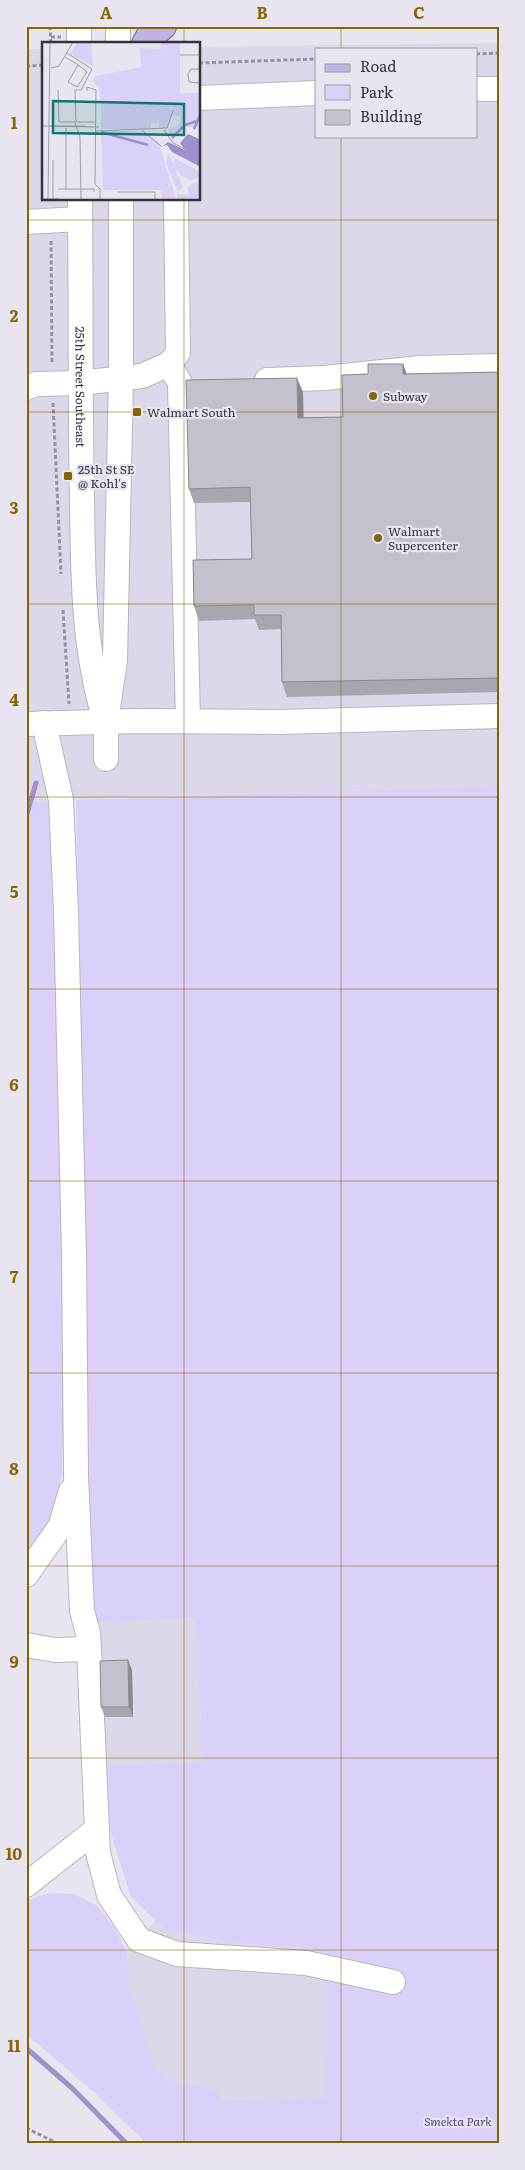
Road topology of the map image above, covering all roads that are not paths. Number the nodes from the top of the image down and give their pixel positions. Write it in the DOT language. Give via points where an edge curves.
graph roads {
  1 [pos="79,26"];
  2 [pos="118,26"];
  3 [pos="162,26"];
  4 [pos="79,42"];
  5 [pos="118,42"];
  6 [pos="147,42"];
  7 [pos="478,89"];
  8 [pos="499,89"];
  9 [pos="315,94"];
  10 [pos="200,98"];
  11 [pos="121,200"];
  12 [pos="176,200"];
  13 [pos="80,209"];
  14 [pos="26,222"];
  15 [pos="499,366"];
  16 [pos="183,376"];
  17 [pos="121,378"];
  18 [pos="248,380"];
  19 [pos="80,383"];
  20 [pos="26,388"];
  21 [pos="499,716"];
  22 [pos="188,721"];
  23 [pos="106,722"];
  24 [pos="35,724"];
  25 [pos="106,759"];
  26 [pos="76,1475"];
  27 [pos="26,1575"];
  28 [pos="26,1645"];
  29 [pos="89,1649"];
  30 [pos="97,1829"];
  31 [pos="26,1886"];
  32 [pos="393,1982"];
  1 -- 4 [label="street"];
  2 -- 5 [label="street"];
  3 -- 6 [label="main road"];
  7 -- 8 [label="street"];
  9 -- 10 [label="street"];
  11 -- 17 [label="street, 25th Street Southeast"];
  12 -- 16 [label="street" via="178,353"];
  13 -- 14 [label="street" via="51,220"];
  13 -- 19 [label="street, 25th Street Southeast"];
  15 -- 18 [label="street"];
  16 -- 17 [label="street"];
  16 -- 22 [label="street"];
  17 -- 19 [label="street"];
  17 -- 23 [label="street, 25th Street Southeast" via="115,660"];
  19 -- 20 [label="street" via="36,384"];
  19 -- 23 [label="street, 25th Street Southeast" via="83,546 90,661"];
  21 -- 22 [label="street"];
  22 -- 23 [label="street"];
  23 -- 24 [label="street"];
  23 -- 25 [label="street, 25th Street Southeast"];
  24 -- 26 [label="street" via="61,800 74,1256"];
  26 -- 27 [label="street" via="60,1527"];
  26 -- 29 [label="street" via="82,1611"];
  28 -- 29 [label="street" via="55,1650"];
  29 -- 30 [label="street"];
  30 -- 31 [label="street"];
  30 -- 32 [label="street" via="98,1853 108,1895 138,1940 177,1954 306,1963"];
}
